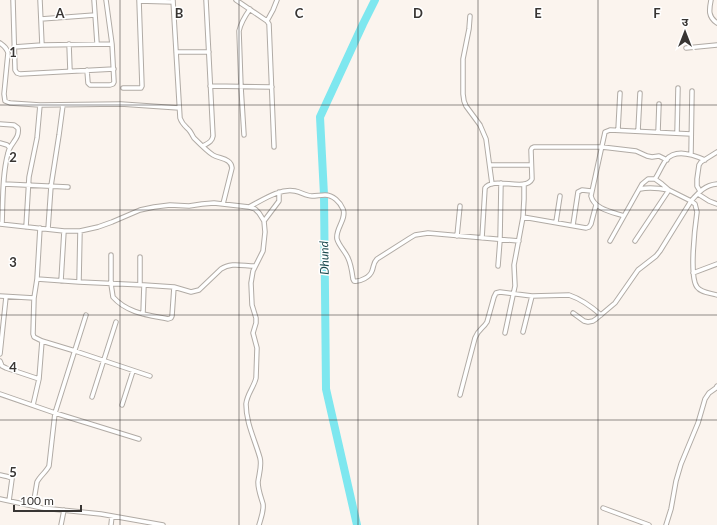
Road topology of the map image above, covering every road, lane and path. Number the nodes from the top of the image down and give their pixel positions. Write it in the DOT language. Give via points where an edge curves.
graph roads {
  1 [pos="13,0"];
  2 [pos="40,0"];
  3 [pos="94,0"];
  4 [pos="106,0"];
  5 [pos="206,0"];
  6 [pos="236,0"];
  7 [pos="277,0"];
  8 [pos="711,0"];
  9 [pos="139,1"];
  10 [pos="173,1"];
  11 [pos="250,9"];
  12 [pos="95,15"];
  13 [pos="470,16"];
  14 [pos="41,19"];
  15 [pos="267,21"];
  16 [pos="717,23"];
  17 [pos="0,43"];
  18 [pos="70,44"];
  19 [pos="97,44"];
  20 [pos="112,44"];
  21 [pos="42,45"];
  22 [pos="717,45"];
  23 [pos="14,47"];
  24 [pos="686,48"];
  25 [pos="176,52"];
  26 [pos="208,52"];
  27 [pos="114,69"];
  28 [pos="87,70"];
  29 [pos="70,72"];
  30 [pos="210,86"];
  31 [pos="241,87"];
  32 [pos="272,87"];
  33 [pos="124,88"];
  34 [pos="678,88"];
  35 [pos="692,91"];
  36 [pos="620,93"];
  37 [pos="640,93"];
  38 [pos="40,104"];
  39 [pos="660,104"];
  40 [pos="63,105"];
  41 [pos="178,108"];
  42 [pos="0,124"];
  43 [pos="618,130"];
  44 [pos="638,131"];
  45 [pos="658,132"];
  46 [pos="677,133"];
  47 [pos="691,134"];
  48 [pos="244,135"];
  49 [pos="0,144"];
  50 [pos="203,146"];
  51 [pos="274,147"];
  52 [pos="602,147"];
  53 [pos="10,148"];
  54 [pos="717,152"];
  55 [pos="691,154"];
  56 [pos="666,160"];
  57 [pos="706,160"];
  58 [pos="490,165"];
  59 [pos="531,165"];
  60 [pos="0,168"];
  61 [pos="5,169"];
  62 [pos="655,179"];
  63 [pos="501,183"];
  64 [pos="4,184"];
  65 [pos="492,184"];
  66 [pos="524,184"];
  67 [pos="717,184"];
  68 [pos="28,185"];
  69 [pos="51,186"];
  70 [pos="68,187"];
  71 [pos="640,189"];
  72 [pos="669,190"];
  73 [pos="698,190"];
  74 [pos="591,191"];
  75 [pos="279,192"];
  76 [pos="560,196"];
  77 [pos="689,200"];
  78 [pos="223,204"];
  79 [pos="717,204"];
  80 [pos="460,206"];
  81 [pos="596,206"];
  82 [pos="249,207"];
  83 [pos="624,216"];
  84 [pos="523,217"];
  85 [pos="264,221"];
  86 [pos="556,222"];
  87 [pos="1,224"];
  88 [pos="573,226"];
  89 [pos="26,227"];
  90 [pos="40,228"];
  91 [pos="48,229"];
  92 [pos="64,231"];
  93 [pos="80,231"];
  94 [pos="457,236"];
  95 [pos="482,238"];
  96 [pos="500,240"];
  97 [pos="519,241"];
  98 [pos="610,241"];
  99 [pos="635,241"];
  100 [pos="111,255"];
  101 [pos="140,257"];
  102 [pos="717,264"];
  103 [pos="255,266"];
  104 [pos="498,266"];
  105 [pos="693,272"];
  106 [pos="37,279"];
  107 [pos="61,281"];
  108 [pos="79,282"];
  109 [pos="111,284"];
  110 [pos="142,285"];
  111 [pos="174,288"];
  112 [pos="514,294"];
  113 [pos="717,295"];
  114 [pos="0,296"];
  115 [pos="532,296"];
  116 [pos="6,297"];
  117 [pos="34,298"];
  118 [pos="143,314"];
  119 [pos="573,314"];
  120 [pos="601,315"];
  121 [pos="86,316"];
  122 [pos="116,322"];
  123 [pos="522,332"];
  124 [pos="505,333"];
  125 [pos="42,341"];
  126 [pos="75,351"];
  127 [pos="0,354"];
  128 [pos="0,361"];
  129 [pos="103,361"];
  130 [pos="133,371"];
  131 [pos="150,376"];
  132 [pos="39,379"];
  133 [pos="717,386"];
  134 [pos="0,394"];
  135 [pos="460,395"];
  136 [pos="92,398"];
  137 [pos="33,405"];
  138 [pos="122,405"];
  139 [pos="55,413"];
  140 [pos="139,439"];
  141 [pos="0,475"];
  142 [pos="0,499"];
  143 [pos="9,501"];
  144 [pos="33,506"];
  145 [pos="604,508"];
  146 [pos="64,510"];
  147 [pos="112,516"];
  148 [pos="61,525"];
  149 [pos="111,525"];
  150 [pos="163,525"];
  151 [pos="259,525"];
  152 [pos="649,525"];
  153 [pos="666,525"];
  1 -- 23 [label="street"];
  2 -- 14 [label="street"];
  3 -- 12 [label="street"];
  4 -- 20 [label="street"];
  5 -- 26 [label="street"];
  6 -- 11 [label="street"];
  7 -- 15 [label="street"];
  8 -- 16 [label="street" via="710,15"];
  9 -- 10 [label="street"];
  9 -- 33 [label="street" via="142,88"];
  10 -- 25 [label="street"];
  11 -- 15 [label="street"];
  11 -- 31 [label="street" via="239,31"];
  12 -- 14 [label="street"];
  12 -- 19 [label="street"];
  13 -- 58 [label="street" via="463,59 463,94 466,106 480,125 486,139"];
  14 -- 21 [label="street"];
  15 -- 32 [label="street" via="270,28"];
  17 -- 38 [label="street" via="8,50 5,101"];
  18 -- 19 [label="street"];
  18 -- 21 [label="street"];
  18 -- 29 [label="street"];
  19 -- 20 [label="street"];
  20 -- 27 [label="street"];
  21 -- 23 [label="street"];
  22 -- 24 [label="street"];
  23 -- 29 [label="street" via="17,73"];
  25 -- 26 [label="street"];
  25 -- 41 [label="street"];
  26 -- 30 [label="street"];
  27 -- 28 [label="street"];
  27 -- 28 [label="street" via="114,82 110,85 90,85"];
  28 -- 29 [label="street"];
  30 -- 31 [label="street"];
  30 -- 50 [label="street" via="213,136 211,142"];
  31 -- 32 [label="street"];
  31 -- 48 [label="street"];
  32 -- 51 [label="street"];
  34 -- 46 [label="street"];
  35 -- 47 [label="street"];
  36 -- 43 [label="street"];
  37 -- 44 [label="street"];
  38 -- 40 [label="street"];
  38 -- 68 [label="street" via="37,138"];
  39 -- 45 [label="street"];
  40 -- 41 [label="street" via="121,104"];
  40 -- 69 [label="street"];
  41 -- 50 [label="street" via="181,122"];
  42 -- 53 [label="street" via="14,125 18,128 19,134"];
  43 -- 44 [label="street"];
  43 -- 52 [label="street" via="605,132"];
  44 -- 45 [label="street"];
  45 -- 46 [label="street"];
  46 -- 47 [label="street"];
  47 -- 55 [label="street"];
  49 -- 53 [label="street"];
  50 -- 78 [label="street" via="214,156 232,164"];
  52 -- 56 [label="street" via="636,151"];
  52 -- 59 [label="street" via="534,146 531,150"];
  52 -- 74 [label="street"];
  53 -- 61 [label="street"];
  54 -- 57 [label="street"];
  55 -- 56 [label="street" via="674,155"];
  55 -- 57 [label="street"];
  56 -- 62 [label="street"];
  57 -- 73 [label="street" via="699,165"];
  58 -- 59 [label="street"];
  58 -- 65 [label="street"];
  59 -- 66 [label="street" via="531,181"];
  60 -- 61 [label="street"];
  61 -- 64 [label="street"];
  62 -- 71 [label="street" via="648,179"];
  62 -- 72 [label="street"];
  63 -- 65 [label="street"];
  63 -- 66 [label="street"];
  63 -- 96 [label="street"];
  64 -- 68 [label="street"];
  64 -- 87 [label="street"];
  65 -- 95 [label="street" via="484,188"];
  66 -- 84 [label="street"];
  67 -- 73 [label="street"];
  68 -- 69 [label="street"];
  68 -- 89 [label="street"];
  69 -- 70 [label="street"];
  69 -- 91 [label="street"];
  71 -- 72 [label="street"];
  71 -- 83 [label="street"];
  72 -- 77 [label="street"];
  72 -- 99 [label="street"];
  73 -- 77 [label="street"];
  73 -- 79 [label="street" via="709,201"];
  74 -- 81 [label="street" via="591,199"];
  74 -- 88 [label="street" via="578,192"];
  75 -- 82 [label="street"];
  75 -- 85 [label="street" via="278,201"];
  75 -- 94 [label="street" via="291,190 308,196 328,195 337,200 344,212 337,239 349,260 354,281 358,282 370,275 377,259 415,235 428,233"];
  76 -- 86 [label="street"];
  77 -- 105 [label="street" via="695,204 697,212"];
  77 -- 120 [label="street" via="656,256 638,270 615,303"];
  78 -- 82 [label="street"];
  78 -- 93 [label="street" via="146,208 98,227"];
  80 -- 94 [label="street"];
  81 -- 83 [label="street"];
  81 -- 88 [label="street" via="589,227"];
  82 -- 85 [label="street" via="255,209"];
  83 -- 98 [label="street"];
  84 -- 86 [label="street"];
  84 -- 97 [label="street"];
  85 -- 103 [label="street" via="263,251"];
  86 -- 88 [label="street"];
  87 -- 89 [label="street"];
  89 -- 90 [label="street"];
  90 -- 91 [label="street"];
  90 -- 106 [label="street"];
  91 -- 92 [label="street"];
  92 -- 93 [label="street"];
  92 -- 107 [label="street"];
  93 -- 108 [label="street"];
  94 -- 95 [label="street"];
  95 -- 96 [label="street"];
  96 -- 97 [label="street"];
  96 -- 104 [label="street"];
  97 -- 112 [label="street" via="514,265"];
  100 -- 109 [label="street"];
  101 -- 110 [label="street"];
  102 -- 105 [label="street"];
  103 -- 111 [label="street" via="225,266 196,292"];
  103 -- 151 [label="street" via="251,283 252,305 256,318 253,333 257,348 256,378 246,406 248,422 261,463 258,487 263,509"];
  105 -- 113 [label="street" via="694,281 699,289"];
  106 -- 107 [label="street"];
  106 -- 117 [label="street"];
  107 -- 108 [label="street"];
  108 -- 109 [label="street"];
  109 -- 110 [label="street"];
  109 -- 118 [label="street" via="115,299 131,310"];
  110 -- 111 [label="street"];
  110 -- 118 [label="street"];
  111 -- 118 [label="street" via="171,318"];
  112 -- 115 [label="street"];
  112 -- 124 [label="street"];
  112 -- 135 [label="street" via="500,292 494,296 487,322 475,338"];
  114 -- 116 [label="street"];
  115 -- 120 [label="street" via="573,296"];
  115 -- 123 [label="street"];
  116 -- 117 [label="street"];
  116 -- 127 [label="street"];
  117 -- 125 [label="street" via="33,334"];
  119 -- 120 [label="street" via="588,322 596,320"];
  121 -- 126 [label="street"];
  122 -- 129 [label="street"];
  125 -- 126 [label="street"];
  125 -- 132 [label="street"];
  126 -- 129 [label="street"];
  126 -- 139 [label="street"];
  128 -- 132 [label="street" via="6,368"];
  129 -- 130 [label="street"];
  129 -- 136 [label="street"];
  130 -- 131 [label="street"];
  130 -- 138 [label="street"];
  132 -- 137 [label="street"];
  133 -- 153 [label="street" via="706,400 681,464"];
  134 -- 137 [label="street"];
  137 -- 139 [label="street"];
  139 -- 140 [label="street"];
  139 -- 144 [label="street" via="49,466 37,482"];
  141 -- 143 [label="street" via="12,479"];
  142 -- 143 [label="street"];
  143 -- 144 [label="street"];
  144 -- 146 [label="street"];
  145 -- 152 [label="street"];
  146 -- 147 [label="street"];
  146 -- 148 [label="street"];
  147 -- 149 [label="street"];
  147 -- 150 [label="street"];
}
